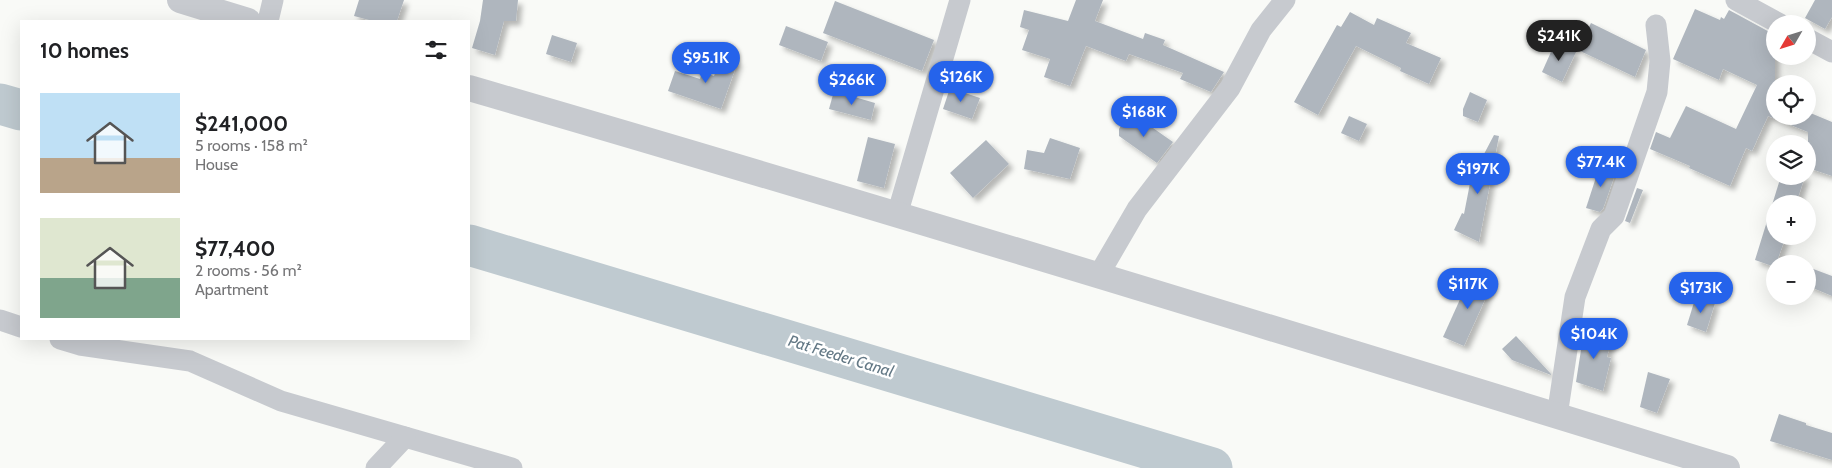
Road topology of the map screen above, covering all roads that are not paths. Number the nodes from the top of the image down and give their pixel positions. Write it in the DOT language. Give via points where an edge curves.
graph roads {
  1 [pos="180,0"];
  2 [pos="273,0"];
  3 [pos="960,0"];
  4 [pos="1285,0"];
  5 [pos="1736,0"];
  6 [pos="1766,16"];
  7 [pos="245,20"];
  8 [pos="268,20"];
  9 [pos="1656,25"];
  10 [pos="1816,43"];
  11 [pos="1832,52"];
  12 [pos="470,88"];
  13 [pos="896,215"];
  14 [pos="1098,276"];
  15 [pos="0,320"];
  16 [pos="20,326"];
  17 [pos="63,340"];
  18 [pos="1557,416"];
  19 [pos="405,437"];
  20 [pos="376,468"];
  21 [pos="512,468"];
  22 [pos="1727,468"];
  1 -- 7 [label="street"];
  2 -- 8 [label="street"];
  3 -- 13 [label="street"];
  4 -- 14 [label="street" via="1261,30 1230,88 1137,209"];
  5 -- 6 [label="street"];
  9 -- 18 [label="street" via="1660,61 1657,92 1614,216 1601,229 1575,297"];
  10 -- 11 [label="street"];
  12 -- 13 [label="street"];
  13 -- 14 [label="street"];
  14 -- 18 [label="street"];
  15 -- 16 [label="street"];
  17 -- 19 [label="street" via="190,361 281,401"];
  18 -- 22 [label="street"];
  19 -- 20 [label="street"];
  19 -- 21 [label="street"];
}
